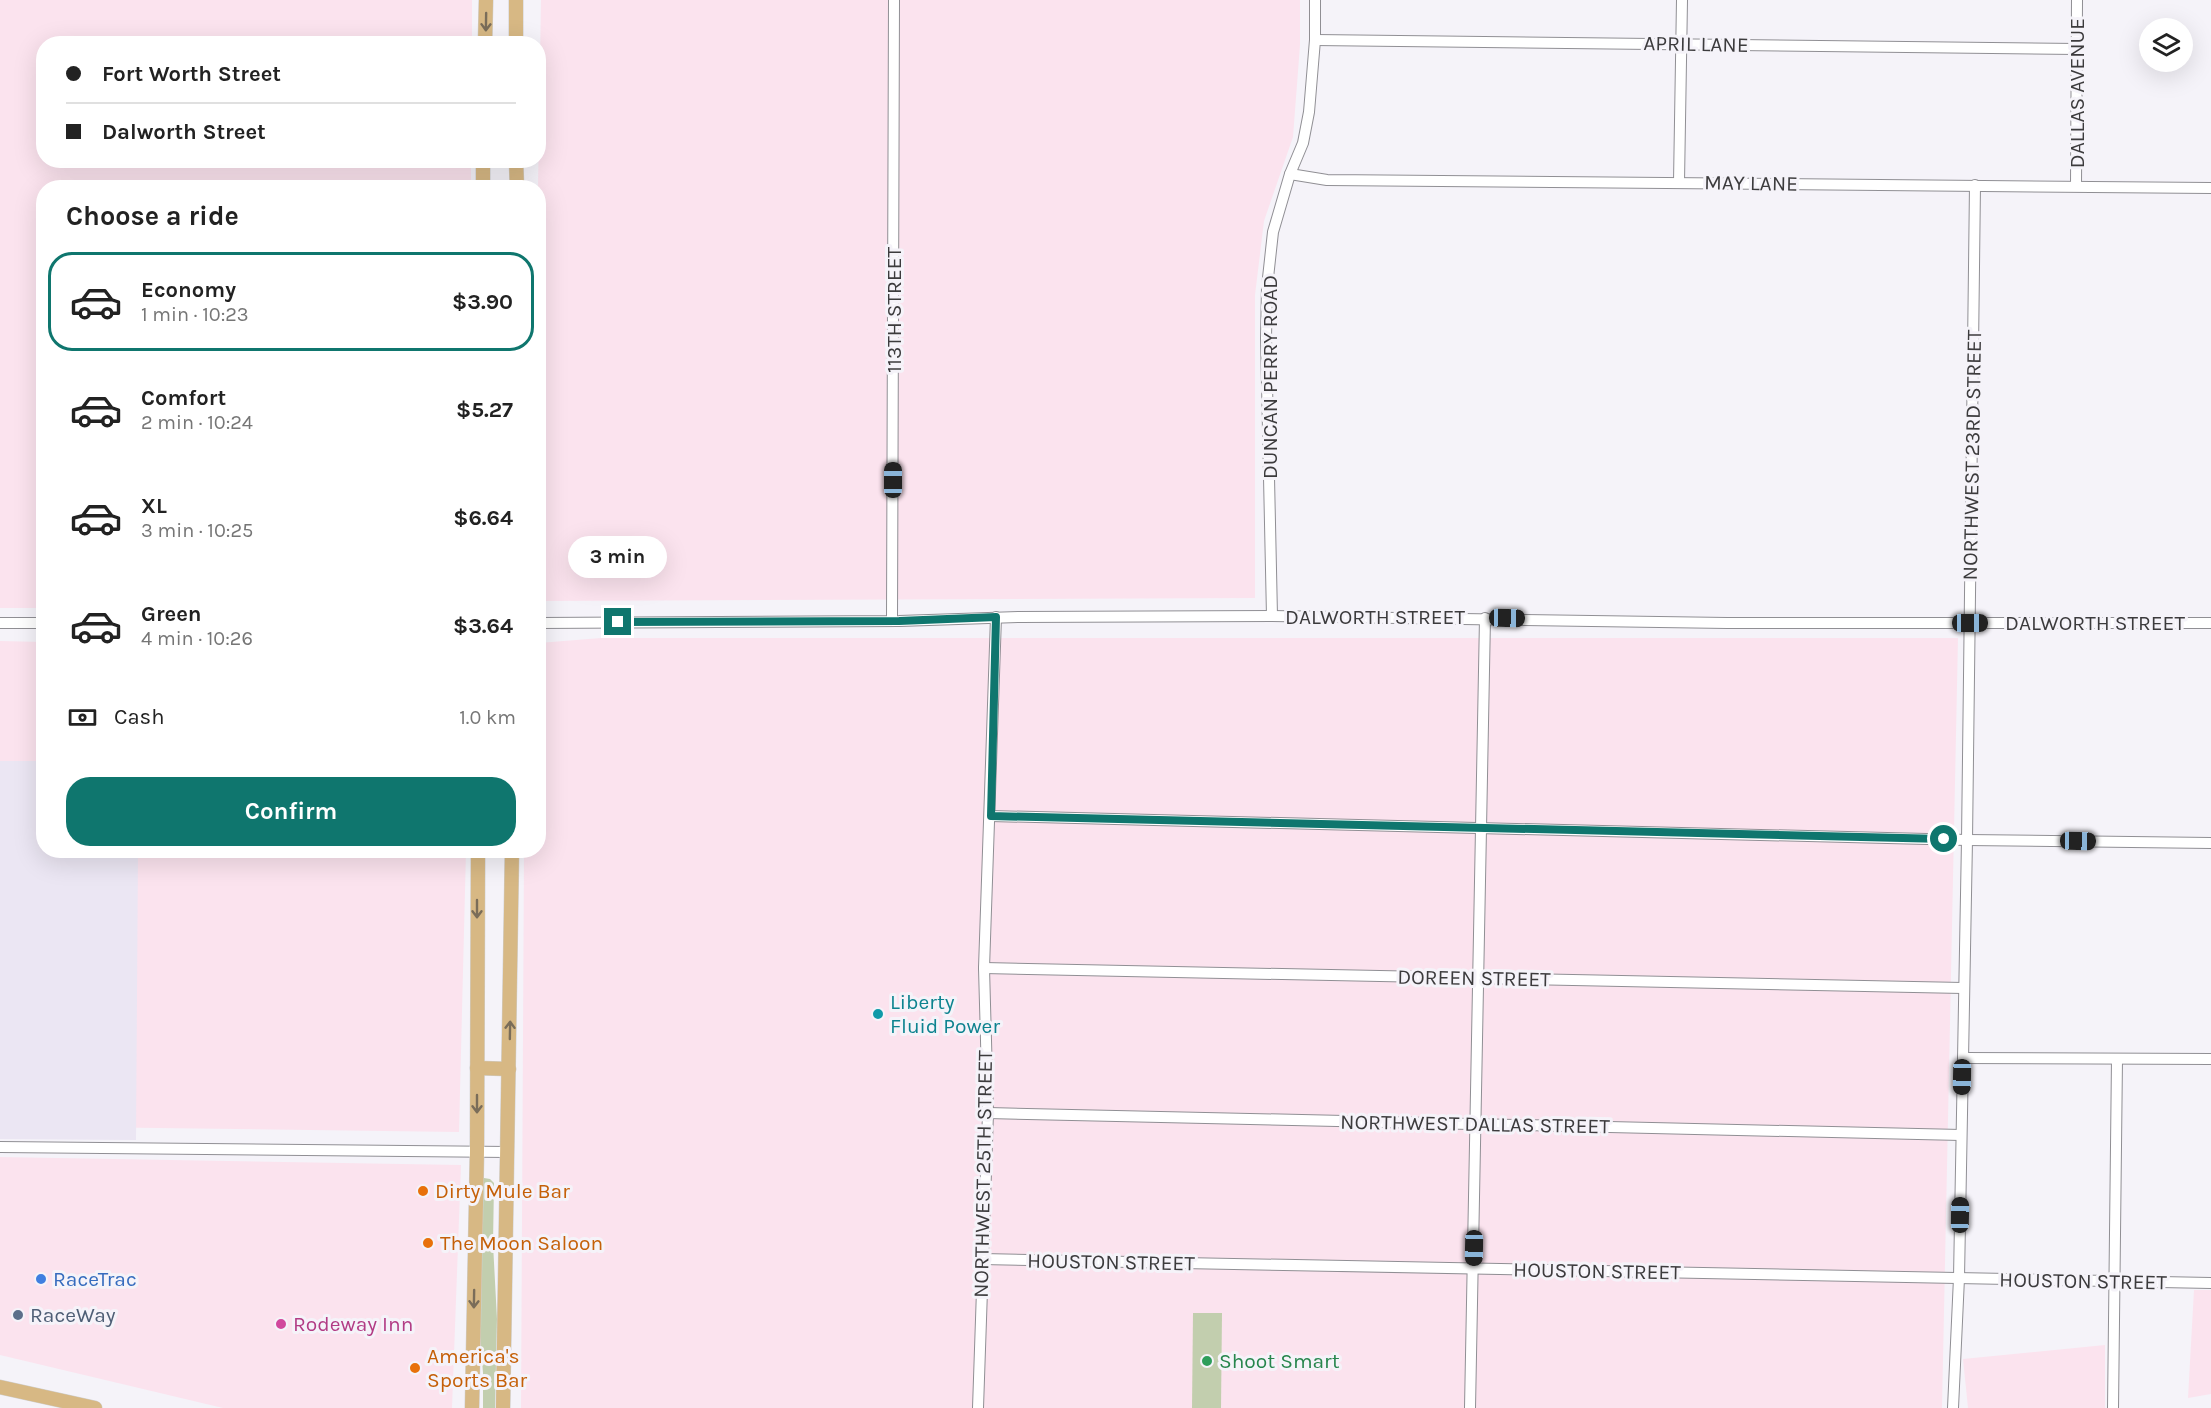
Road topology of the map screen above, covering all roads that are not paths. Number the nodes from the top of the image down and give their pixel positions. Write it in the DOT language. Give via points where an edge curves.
graph roads {
  1 [pos="486,0"];
  2 [pos="516,0"];
  3 [pos="894,0"];
  4 [pos="1315,0"];
  5 [pos="1682,0"];
  6 [pos="2077,0"];
  7 [pos="485,36"];
  8 [pos="516,36"];
  9 [pos="1315,40"];
  10 [pos="1682,44"];
  11 [pos="2077,49"];
  12 [pos="1290,174"];
  13 [pos="1679,182"];
  14 [pos="1975,185"];
  15 [pos="2076,186"];
  16 [pos="2211,188"];
  17 [pos="1272,616"];
  18 [pos="996,617"];
  19 [pos="1485,618"];
  20 [pos="892,621"];
  21 [pos="0,623"];
  22 [pos="36,623"];
  23 [pos="546,623"];
  24 [pos="1970,623"];
  25 [pos="2211,623"];
  26 [pos="991,816"];
  27 [pos="1480,828"];
  28 [pos="1967,840"];
  29 [pos="2211,843"];
  30 [pos="478,858"];
  31 [pos="512,858"];
  32 [pos="984,968"];
  33 [pos="1478,978"];
  34 [pos="1963,988"];
  35 [pos="1963,1058"];
  36 [pos="2117,1059"];
  37 [pos="2211,1059"];
  38 [pos="477,1068"];
  39 [pos="509,1069"];
  40 [pos="988,1113"];
  41 [pos="1475,1124"];
  42 [pos="1961,1135"];
  43 [pos="0,1147"];
  44 [pos="477,1151"];
  45 [pos="508,1152"];
  46 [pos="982,1259"];
  47 [pos="1473,1269"];
  48 [pos="1959,1278"];
  49 [pos="2115,1282"];
  50 [pos="2211,1283"];
  51 [pos="0,1387"];
  52 [pos="95,1408"];
  53 [pos="472,1408"];
  54 [pos="503,1408"];
  55 [pos="978,1408"];
  56 [pos="1470,1408"];
  57 [pos="1953,1408"];
  58 [pos="2113,1408"];
  1 -- 7 [label="main road, one-way"];
  2 -- 8 [label="main road"];
  3 -- 20 [label="street, 113TH STREET"];
  4 -- 9 [label="street, DUNCAN PERRY ROAD"];
  5 -- 10 [label="street"];
  6 -- 11 [label="street, DALLAS AVENUE"];
  9 -- 10 [label="street, APRIL LANE"];
  9 -- 12 [label="street, DUNCAN PERRY ROAD" via="1309,112 1303,142"];
  10 -- 11 [label="street, APRIL LANE"];
  10 -- 13 [label="street"];
  11 -- 15 [label="street, DALLAS AVENUE"];
  12 -- 13 [label="street, MAY LANE" via="1327,180"];
  12 -- 17 [label="street, DUNCAN PERRY ROAD" via="1274,232 1267,287"];
  13 -- 14 [label="street, MAY LANE"];
  14 -- 15 [label="street, MAY LANE"];
  14 -- 24 [label="street, NORTHWEST 23RD STREET"];
  15 -- 16 [label="street, MAY LANE"];
  17 -- 18 [label="street, DALWORTH STREET"];
  17 -- 19 [label="street, DALWORTH STREET"];
  18 -- 20 [label="street, DALWORTH STREET"];
  18 -- 26 [label="street, NORTHWEST 25TH STREET"];
  19 -- 24 [label="street, DALWORTH STREET"];
  19 -- 27 [label="street"];
  20 -- 23 [label="street, DALWORTH STREET"];
  21 -- 22 [label="street"];
  24 -- 25 [label="street, DALWORTH STREET"];
  24 -- 28 [label="street, NORTHWEST 23RD STREET"];
  26 -- 27 [label="street"];
  26 -- 32 [label="street, NORTHWEST 25TH STREET"];
  27 -- 28 [label="street"];
  27 -- 33 [label="street"];
  28 -- 29 [label="street"];
  28 -- 34 [label="street, NORTHWEST 23RD STREET"];
  30 -- 38 [label="main road, one-way"];
  39 -- 31 [label="main road, one-way"];
  32 -- 33 [label="street, DOREEN STREET"];
  32 -- 40 [label="street, NORTHWEST 25TH STREET"];
  33 -- 34 [label="street, DOREEN STREET"];
  33 -- 41 [label="street"];
  34 -- 35 [label="street, NORTHWEST 23RD STREET"];
  35 -- 36 [label="street"];
  35 -- 42 [label="street, NORTHWEST 23RD STREET"];
  36 -- 37 [label="street"];
  36 -- 49 [label="street"];
  38 -- 39 [label="main road"];
  38 -- 44 [label="main road, one-way"];
  39 -- 45 [label="main road"];
  40 -- 41 [label="street, NORTHWEST DALLAS STREET"];
  40 -- 46 [label="street, NORTHWEST 25TH STREET"];
  41 -- 42 [label="street, NORTHWEST DALLAS STREET"];
  41 -- 47 [label="street"];
  42 -- 48 [label="street, NORTHWEST 23RD STREET"];
  43 -- 44 [label="street"];
  44 -- 45 [label="street"];
  44 -- 53 [label="main road, one-way"];
  45 -- 54 [label="main road"];
  46 -- 47 [label="street, HOUSTON STREET"];
  46 -- 55 [label="street, NORTHWEST 25TH STREET"];
  47 -- 48 [label="street, HOUSTON STREET"];
  47 -- 56 [label="street"];
  48 -- 49 [label="street, HOUSTON STREET"];
  48 -- 57 [label="street, NORTHWEST 23RD STREET"];
  49 -- 50 [label="street, HOUSTON STREET"];
  49 -- 58 [label="street"];
  51 -- 52 [label="main road"];
}
